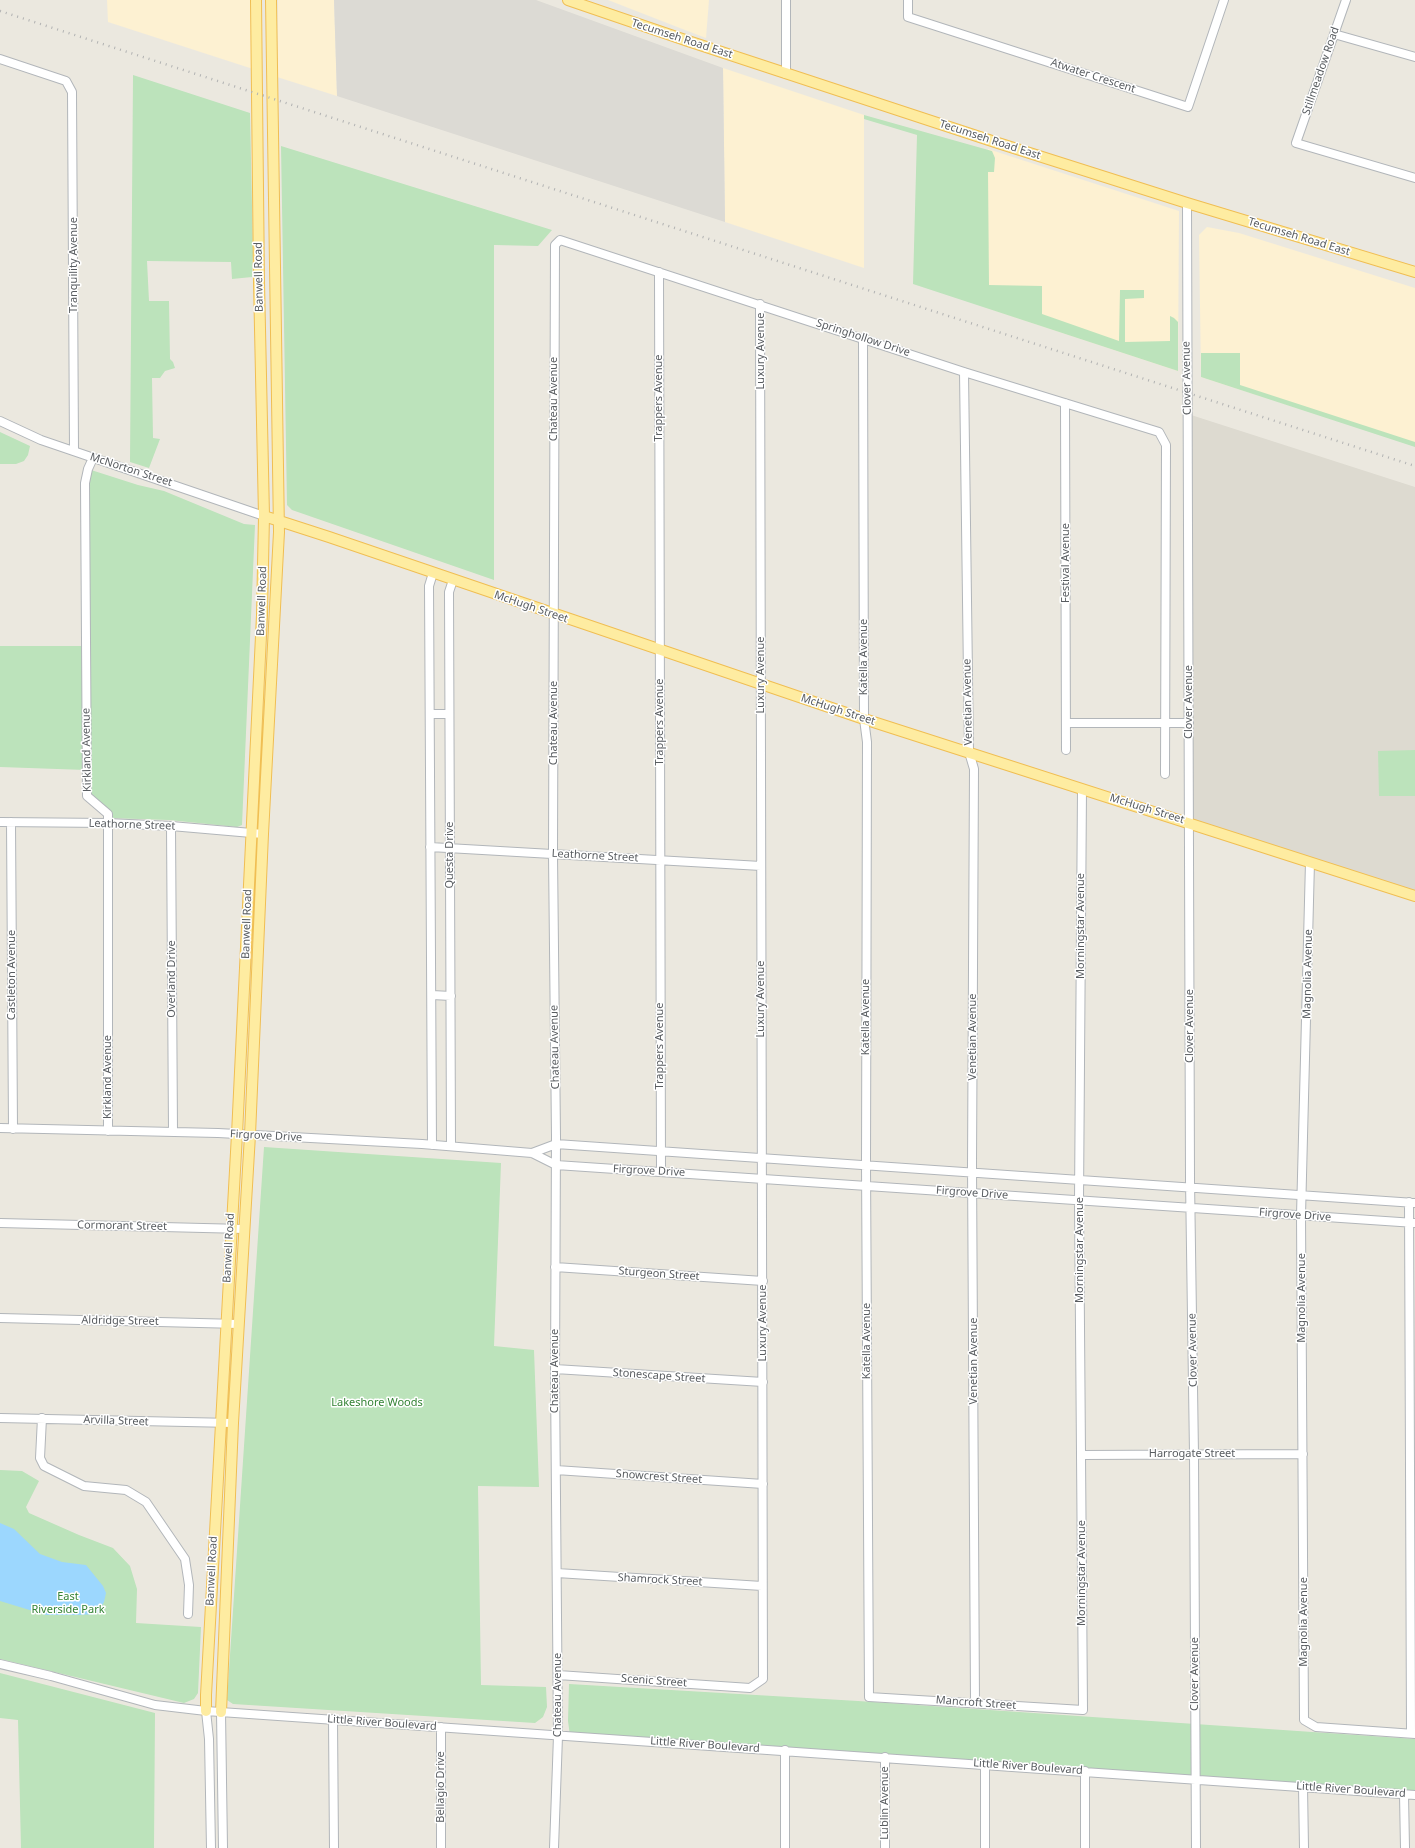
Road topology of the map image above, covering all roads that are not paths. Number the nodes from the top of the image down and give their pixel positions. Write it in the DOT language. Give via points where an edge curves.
graph roads {
  1 [pos="256,0"];
  2 [pos="271,0"];
  3 [pos="568,0"];
  4 [pos="786,0"];
  5 [pos="908,0"];
  6 [pos="1224,0"];
  7 [pos="1346,0"];
  8 [pos="1334,34"];
  9 [pos="1415,57"];
  10 [pos="0,59"];
  11 [pos="786,74"];
  12 [pos="1415,178"];
  13 [pos="1187,203"];
  14 [pos="555,245"];
  15 [pos="659,272"];
  16 [pos="1415,272"];
  17 [pos="760,304"];
  18 [pos="863,338"];
  19 [pos="964,372"];
  20 [pos="1065,403"];
  21 [pos="0,421"];
  22 [pos="74,451"];
  23 [pos="93,458"];
  24 [pos="264,516"];
  25 [pos="279,521"];
  26 [pos="433,573"];
  27 [pos="454,580"];
  28 [pos="554,614"];
  29 [pos="660,650"];
  30 [pos="761,685"];
  31 [pos="430,714"];
  32 [pos="449,714"];
  33 [pos="864,719"];
  34 [pos="1066,723"];
  35 [pos="1189,723"];
  36 [pos="1165,724"];
  37 [pos="1066,750"];
  38 [pos="969,752"];
  39 [pos="1165,774"];
  40 [pos="1082,789"];
  41 [pos="0,822"];
  42 [pos="11,822"];
  43 [pos="108,823"];
  44 [pos="1190,823"];
  45 [pos="171,826"];
  46 [pos="250,833"];
  47 [pos="263,834"];
  48 [pos="430,847"];
  49 [pos="451,848"];
  50 [pos="553,854"];
  51 [pos="660,860"];
  52 [pos="1310,862"];
  53 [pos="760,866"];
  54 [pos="1415,896"];
  55 [pos="432,995"];
  56 [pos="451,996"];
  57 [pos="0,1128"];
  58 [pos="13,1128"];
  59 [pos="108,1131"];
  60 [pos="173,1132"];
  61 [pos="237,1134"];
  62 [pos="250,1135"];
  63 [pos="556,1144"];
  64 [pos="432,1145"];
  65 [pos="451,1146"];
  66 [pos="660,1150"];
  67 [pos="532,1153"];
  68 [pos="762,1159"];
  69 [pos="556,1165"];
  70 [pos="866,1165"];
  71 [pos="661,1171"];
  72 [pos="972,1172"];
  73 [pos="762,1178"];
  74 [pos="1080,1179"];
  75 [pos="866,1185"];
  76 [pos="1190,1187"];
  77 [pos="973,1194"];
  78 [pos="1303,1194"];
  79 [pos="1079,1200"];
  80 [pos="1412,1203"];
  81 [pos="1191,1207"];
  82 [pos="1301,1215"];
  83 [pos="1412,1222"];
  84 [pos="0,1223"];
  85 [pos="230,1228"];
  86 [pos="244,1229"];
  87 [pos="555,1267"];
  88 [pos="762,1281"];
  89 [pos="0,1318"];
  90 [pos="225,1324"];
  91 [pos="240,1324"];
  92 [pos="555,1369"];
  93 [pos="763,1382"];
  94 [pos="0,1418"];
  95 [pos="42,1418"];
  96 [pos="220,1423"];
  97 [pos="233,1423"];
  98 [pos="1194,1454"];
  99 [pos="1303,1454"];
  100 [pos="1081,1455"];
  101 [pos="556,1470"];
  102 [pos="763,1484"];
  103 [pos="557,1574"];
  104 [pos="762,1586"];
  105 [pos="188,1614"];
  106 [pos="0,1664"];
  107 [pos="558,1675"];
  108 [pos="750,1688"];
  109 [pos="870,1696"];
  110 [pos="976,1703"];
  111 [pos="206,1710"];
  112 [pos="1083,1710"];
  113 [pos="221,1712"];
  114 [pos="334,1719"];
  115 [pos="441,1727"];
  116 [pos="1413,1733"];
  117 [pos="558,1736"];
  118 [pos="785,1750"];
  119 [pos="885,1758"];
  120 [pos="985,1764"];
  121 [pos="1085,1771"];
  122 [pos="1196,1778"];
  123 [pos="1303,1786"];
  124 [pos="1404,1794"];
  125 [pos="1415,1794"];
  126 [pos="211,1848"];
  127 [pos="223,1848"];
  128 [pos="334,1848"];
  129 [pos="441,1848"];
  130 [pos="554,1848"];
  131 [pos="785,1848"];
  132 [pos="885,1848"];
  133 [pos="985,1848"];
  134 [pos="1085,1848"];
  135 [pos="1196,1848"];
  136 [pos="1304,1848"];
  137 [pos="1404,1848"];
  1 -- 24 [label="main road, Banwell Road"];
  2 -- 25 [label="main road, Banwell Road"];
  3 -- 11 [label="main road, Tecumseh Road East"];
  4 -- 11 [label="street"];
  5 -- 6 [label="street, Atwater Crescent" via="908,17 1188,107"];
  7 -- 8 [label="street, Stillmeadow Road"];
  8 -- 9 [label="street"];
  8 -- 12 [label="street, Stillmeadow Road" via="1296,143"];
  10 -- 22 [label="street, Tranquility Avenue" via="66,81 72,92"];
  11 -- 13 [label="main road, Tecumseh Road East"];
  13 -- 16 [label="main road, Tecumseh Road East"];
  13 -- 35 [label="street, Clover Avenue"];
  14 -- 15 [label="street, Springhollow Drive" via="560,240"];
  14 -- 28 [label="street, Chateau Avenue"];
  15 -- 17 [label="street, Springhollow Drive"];
  15 -- 29 [label="street, Trappers Avenue"];
  17 -- 18 [label="street, Springhollow Drive"];
  17 -- 30 [label="street, Luxury Avenue"];
  18 -- 19 [label="street, Springhollow Drive"];
  18 -- 33 [label="street, Katella Avenue"];
  19 -- 20 [label="street, Springhollow Drive"];
  19 -- 38 [label="street, Venetian Avenue"];
  20 -- 34 [label="street, Festival Avenue"];
  20 -- 36 [label="street, Springhollow Drive" via="1159,432 1166,445"];
  21 -- 22 [label="street, McNorton Street" via="41,440"];
  22 -- 23 [label="street, McNorton Street"];
  23 -- 24 [label="street, McNorton Street"];
  23 -- 43 [label="street, Kirkland Avenue" via="85,484 87,796 108,814"];
  24 -- 25 [label="main road, McHugh Street"];
  24 -- 46 [label="main road, Banwell Road" via="262,615"];
  25 -- 26 [label="main road, McHugh Street"];
  25 -- 47 [label="main road, Banwell Road"];
  26 -- 27 [label="main road, McHugh Street"];
  26 -- 31 [label="street, Questa Drive" via="429,586"];
  27 -- 28 [label="main road, McHugh Street"];
  27 -- 32 [label="street, Questa Drive" via="449,592"];
  28 -- 29 [label="main road, McHugh Street"];
  28 -- 50 [label="street, Chateau Avenue"];
  29 -- 30 [label="main road, McHugh Street"];
  29 -- 51 [label="street, Trappers Avenue"];
  30 -- 33 [label="main road, McHugh Street"];
  30 -- 53 [label="street, Luxury Avenue"];
  31 -- 32 [label="street"];
  31 -- 48 [label="street, Questa Drive"];
  32 -- 49 [label="street, Questa Drive"];
  33 -- 38 [label="main road, McHugh Street"];
  33 -- 70 [label="street, Katella Avenue" via="867,742"];
  34 -- 36 [label="street"];
  34 -- 37 [label="street, Festival Avenue"];
  35 -- 36 [label="street"];
  35 -- 44 [label="street, Clover Avenue"];
  36 -- 39 [label="street"];
  38 -- 40 [label="main road, McHugh Street"];
  38 -- 72 [label="street, Venetian Avenue" via="974,769"];
  40 -- 44 [label="main road, McHugh Street"];
  40 -- 74 [label="street, Morningstar Avenue"];
  41 -- 42 [label="street, Leathorne Street"];
  42 -- 43 [label="street, Leathorne Street"];
  42 -- 58 [label="street, Castleton Avenue"];
  43 -- 45 [label="street, Leathorne Street"];
  43 -- 59 [label="street, Kirkland Avenue"];
  44 -- 52 [label="main road, McHugh Street"];
  44 -- 76 [label="street, Clover Avenue"];
  45 -- 46 [label="street, Leathorne Street"];
  45 -- 60 [label="street, Overland Drive"];
  46 -- 47 [label="street, Leathorne Street"];
  46 -- 61 [label="main road, Banwell Road"];
  47 -- 62 [label="main road, Banwell Road"];
  48 -- 49 [label="street, Leathorne Street"];
  48 -- 55 [label="street, Questa Drive"];
  49 -- 50 [label="street, Leathorne Street"];
  49 -- 56 [label="street, Questa Drive"];
  50 -- 51 [label="street, Leathorne Street"];
  50 -- 63 [label="street, Chateau Avenue"];
  51 -- 53 [label="street, Leathorne Street"];
  51 -- 66 [label="street, Trappers Avenue"];
  52 -- 54 [label="main road, McHugh Street"];
  52 -- 78 [label="street, Magnolia Avenue"];
  53 -- 68 [label="street, Luxury Avenue"];
  55 -- 56 [label="street"];
  55 -- 64 [label="street, Questa Drive"];
  56 -- 65 [label="street, Questa Drive"];
  57 -- 58 [label="street, Firgrove Drive"];
  58 -- 59 [label="street, Firgrove Drive"];
  59 -- 60 [label="street, Firgrove Drive"];
  60 -- 61 [label="street, Firgrove Drive"];
  61 -- 62 [label="street, Firgrove Drive"];
  61 -- 85 [label="main road, Banwell Road"];
  62 -- 64 [label="street, Firgrove Drive"];
  62 -- 86 [label="main road, Banwell Road"];
  63 -- 66 [label="street, Firgrove Drive"];
  63 -- 67 [label="street, Firgrove Drive"];
  63 -- 69 [label="street, Chateau Avenue"];
  64 -- 65 [label="street, Firgrove Drive"];
  65 -- 67 [label="street, Firgrove Drive"];
  66 -- 68 [label="street, Firgrove Drive"];
  66 -- 71 [label="street, Trappers Avenue"];
  67 -- 69 [label="street, Firgrove Drive"];
  68 -- 70 [label="street, Firgrove Drive"];
  68 -- 73 [label="street, Luxury Avenue"];
  69 -- 71 [label="street, Firgrove Drive"];
  69 -- 87 [label="street, Chateau Avenue"];
  70 -- 72 [label="street, Firgrove Drive"];
  70 -- 75 [label="street, Katella Avenue"];
  71 -- 73 [label="street, Firgrove Drive"];
  72 -- 74 [label="street, Firgrove Drive"];
  72 -- 77 [label="street, Venetian Avenue"];
  73 -- 75 [label="street, Firgrove Drive"];
  73 -- 88 [label="street, Luxury Avenue"];
  74 -- 76 [label="street, Firgrove Drive"];
  74 -- 79 [label="street, Morningstar Avenue"];
  75 -- 77 [label="street, Firgrove Drive"];
  75 -- 109 [label="street, Katella Avenue"];
  76 -- 78 [label="street, Firgrove Drive"];
  76 -- 81 [label="street, Clover Avenue"];
  77 -- 79 [label="street, Firgrove Drive"];
  77 -- 110 [label="street, Venetian Avenue"];
  78 -- 80 [label="street, Firgrove Drive"];
  78 -- 82 [label="street, Magnolia Avenue"];
  79 -- 81 [label="street, Firgrove Drive"];
  79 -- 100 [label="street, Morningstar Avenue"];
  80 -- 83 [label="street"];
  81 -- 82 [label="street, Firgrove Drive"];
  81 -- 98 [label="street, Clover Avenue"];
  82 -- 83 [label="street, Firgrove Drive"];
  82 -- 99 [label="street, Magnolia Avenue"];
  83 -- 116 [label="street"];
  84 -- 85 [label="street, Cormorant Street"];
  85 -- 86 [label="street, Cormorant Street"];
  85 -- 90 [label="main road, Banwell Road"];
  86 -- 91 [label="main road, Banwell Road"];
  87 -- 88 [label="street, Sturgeon Street"];
  87 -- 92 [label="street, Chateau Avenue"];
  88 -- 93 [label="street, Luxury Avenue"];
  89 -- 90 [label="street, Aldridge Street"];
  90 -- 91 [label="street, Aldridge Street"];
  90 -- 96 [label="main road, Banwell Road"];
  91 -- 97 [label="main road, Banwell Road"];
  92 -- 93 [label="street, Stonescape Street"];
  92 -- 101 [label="street, Chateau Avenue"];
  93 -- 102 [label="street, Luxury Avenue"];
  94 -- 95 [label="street, Arvilla Street"];
  95 -- 96 [label="street, Arvilla Street"];
  95 -- 105 [label="street" via="40,1458 44,1466 84,1486 126,1490 146,1502 185,1559 189,1585"];
  96 -- 97 [label="street, Arvilla Street"];
  96 -- 111 [label="main road, Banwell Road"];
  97 -- 113 [label="main road, Banwell Road"];
  98 -- 99 [label="street, Harrogate Street"];
  98 -- 100 [label="street, Harrogate Street"];
  98 -- 122 [label="street, Clover Avenue"];
  99 -- 116 [label="street, Magnolia Avenue" via="1304,1720 1316,1728"];
  100 -- 112 [label="street, Morningstar Avenue"];
  101 -- 102 [label="street, Snowcrest Street"];
  101 -- 103 [label="street, Chateau Avenue"];
  102 -- 104 [label="street, Luxury Avenue"];
  103 -- 104 [label="street, Shamrock Street"];
  103 -- 107 [label="street, Chateau Avenue"];
  104 -- 108 [label="street, Luxury Avenue" via="763,1679"];
  106 -- 111 [label="street, Little River Boulevard" via="155,1705"];
  107 -- 108 [label="street, Scenic Street"];
  107 -- 117 [label="street, Chateau Avenue"];
  109 -- 110 [label="street, Mancroft Street"];
  110 -- 112 [label="street, Mancroft Street"];
  111 -- 113 [label="street, Little River Boulevard"];
  111 -- 126 [label="street, Banwell Road"];
  113 -- 114 [label="street, Little River Boulevard"];
  113 -- 127 [label="street, Banwell Road"];
  114 -- 115 [label="street, Little River Boulevard"];
  114 -- 128 [label="street"];
  115 -- 117 [label="street, Little River Boulevard"];
  115 -- 129 [label="street, Bellagio Drive"];
  117 -- 118 [label="street, Little River Boulevard"];
  117 -- 130 [label="street, Chateau Avenue"];
  118 -- 119 [label="street, Little River Boulevard"];
  118 -- 131 [label="street"];
  119 -- 120 [label="street, Little River Boulevard"];
  119 -- 132 [label="street, Lublin Avenue"];
  120 -- 121 [label="street, Little River Boulevard"];
  120 -- 133 [label="street"];
  121 -- 122 [label="street, Little River Boulevard"];
  121 -- 134 [label="street"];
  122 -- 123 [label="street, Little River Boulevard"];
  122 -- 135 [label="street, Clover Avenue"];
  123 -- 124 [label="street, Little River Boulevard"];
  123 -- 136 [label="street"];
  124 -- 125 [label="street, Little River Boulevard"];
  124 -- 137 [label="street"];
}
